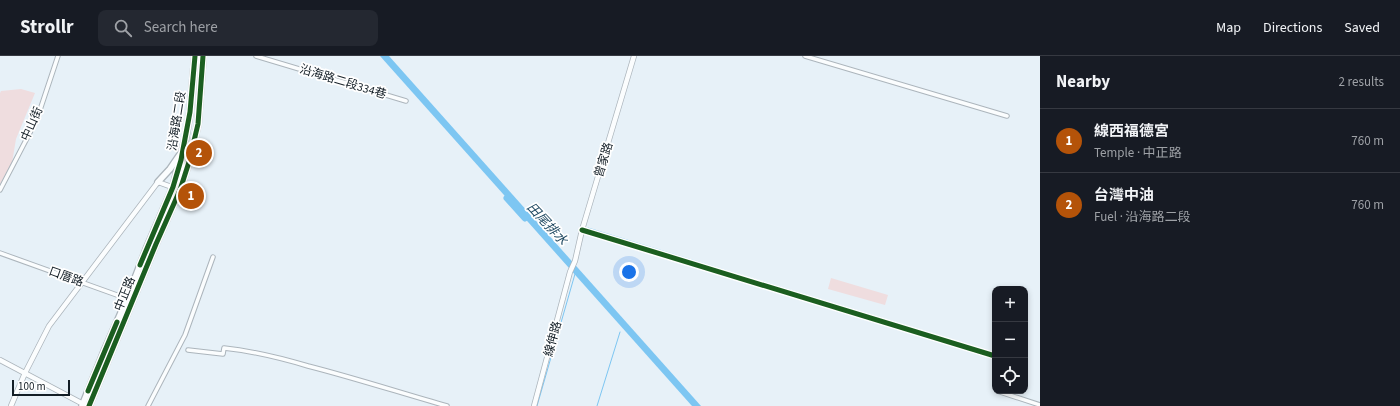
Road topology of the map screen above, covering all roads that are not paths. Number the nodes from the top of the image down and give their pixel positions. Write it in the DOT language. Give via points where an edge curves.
graph roads {
  1 [pos="58,56"];
  2 [pos="195,56"];
  3 [pos="203,56"];
  4 [pos="256,56"];
  5 [pos="634,56"];
  6 [pos="805,56"];
  7 [pos="406,101"];
  8 [pos="1006,116"];
  9 [pos="183,149"];
  10 [pos="158,182"];
  11 [pos="173,187"];
  12 [pos="0,190"];
  13 [pos="180,190"];
  14 [pos="582,230"];
  15 [pos="0,253"];
  16 [pos="213,257"];
  17 [pos="573,264"];
  18 [pos="82,283"];
  19 [pos="130,300"];
  20 [pos="188,350"];
  21 [pos="992,355"];
  22 [pos="0,360"];
  23 [pos="25,373"];
  24 [pos="1006,394"];
  25 [pos="86,405"];
  26 [pos="1040,405"];
  27 [pos="11,406"];
  28 [pos="148,406"];
  29 [pos="447,406"];
  30 [pos="534,406"];
  1 -- 12 [label="street, 中山街" via="37,119"];
  2 -- 9 [label="main road, 沿海路二段" via="190,112"];
  3 -- 13 [label="main road, 沿海路二段" via="198,124"];
  4 -- 7 [label="street, 沿海路二段334巷"];
  5 -- 14 [label="street, 曾家路"];
  6 -- 8 [label="street"];
  9 -- 10 [label="main road"];
  9 -- 11 [label="main road, 沿海路二段"];
  10 -- 11 [label="street"];
  10 -- 18 [label="street"];
  11 -- 13 [label="street"];
  11 -- 19 [label="main road, 中正路" via="146,248"];
  13 -- 19 [label="main road, 中正路"];
  14 -- 17 [label="street, 曾家路"];
  14 -- 21 [label="street"];
  15 -- 18 [label="street, 口厝路"];
  16 -- 28 [label="street" via="185,335"];
  17 -- 30 [label="street, 線伸路"];
  18 -- 19 [label="street, 口厝路"];
  18 -- 23 [label="street" via="49,326"];
  19 -- 25 [label="main road, 中正路"];
  20 -- 29 [label="street" via="223,354 224,348 239,349 350,377"];
  22 -- 23 [label="street"];
  23 -- 25 [label="street"];
  23 -- 27 [label="street"];
  24 -- 26 [label="street"];
}
